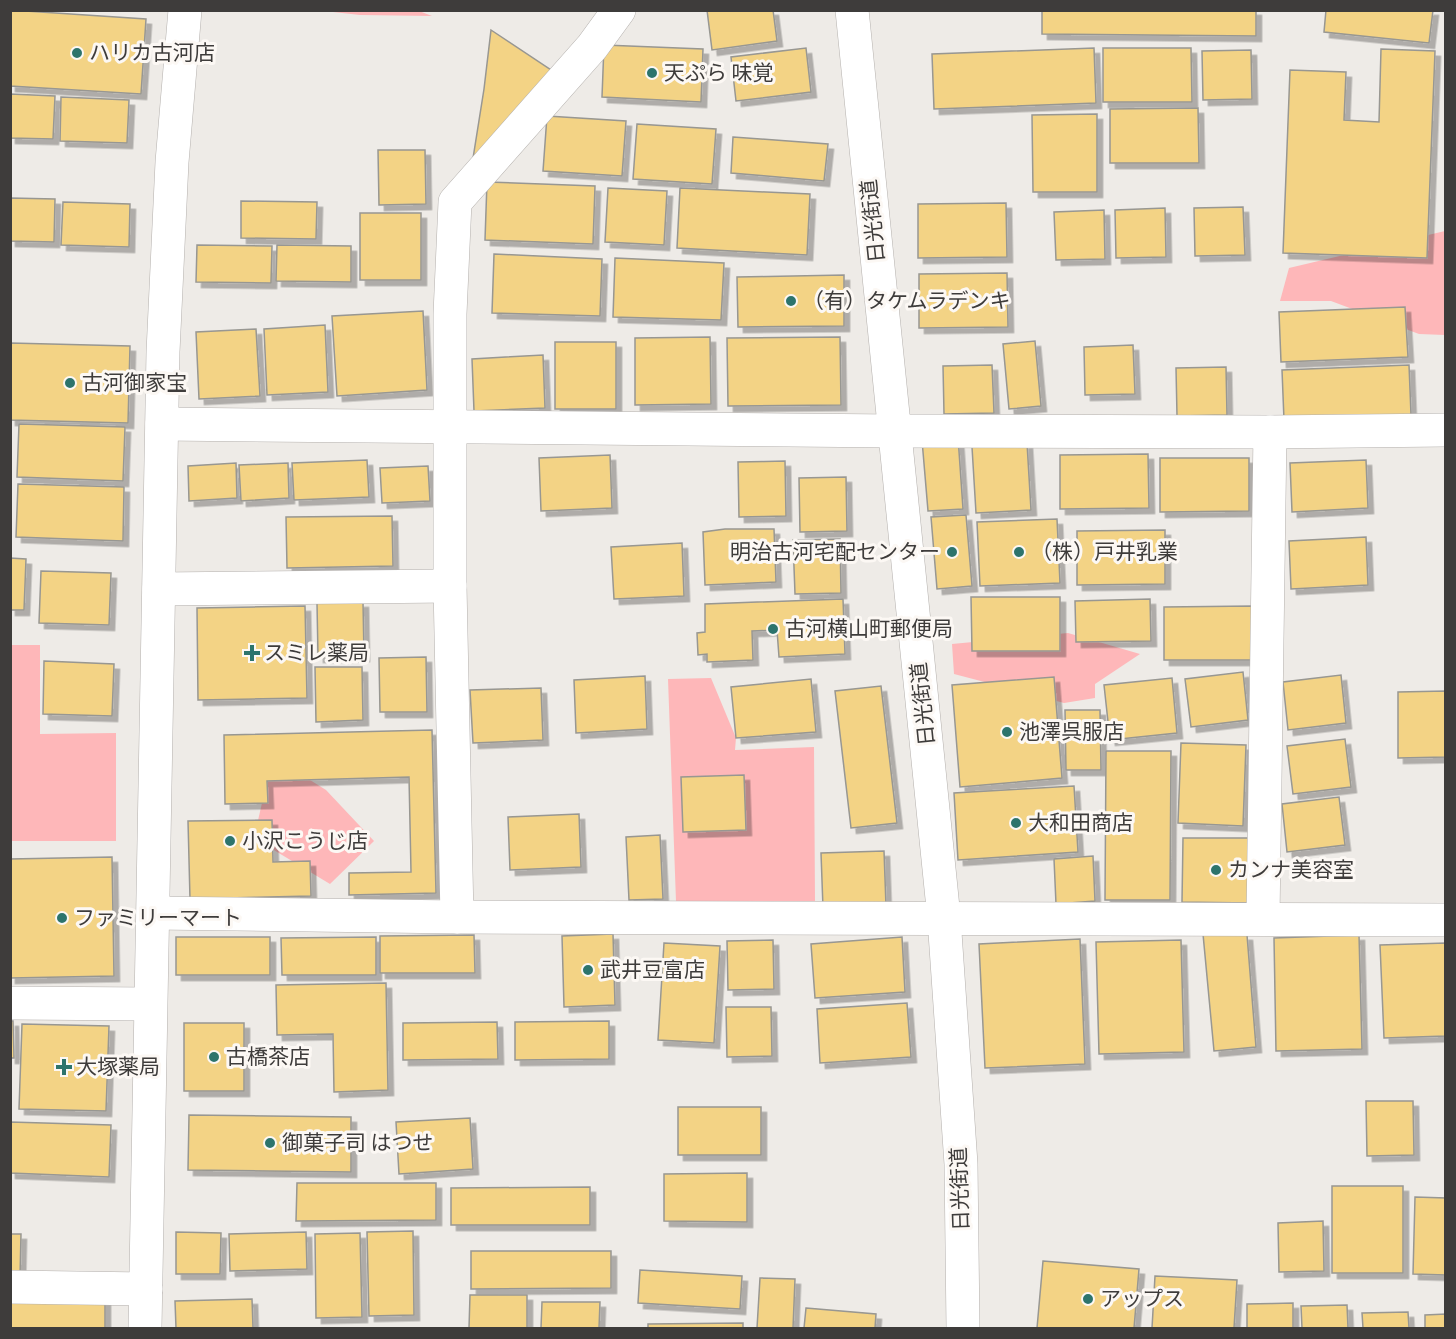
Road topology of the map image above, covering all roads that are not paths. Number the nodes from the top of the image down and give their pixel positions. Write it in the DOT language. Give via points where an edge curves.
graph roads {
  1 [pos="185,10"];
  2 [pos="619,10"];
  3 [pos="852,10"];
  4 [pos="162,423"];
  5 [pos="451,428"];
  6 [pos="1446,430"];
  7 [pos="894,431"];
  8 [pos="1270,432"];
  9 [pos="450,586"];
  10 [pos="159,589"];
  11 [pos="153,913"];
  12 [pos="457,917"];
  13 [pos="944,918"];
  14 [pos="1263,919"];
  15 [pos="1446,920"];
  16 [pos="10,1003"];
  17 [pos="150,1004"];
  18 [pos="10,1287"];
  19 [pos="146,1289"];
  20 [pos="145,1329"];
  21 [pos="963,1329"];
  1 -- 4 [label="street" via="172,162"];
  2 -- 5 [label="street" via="592,47 455,202 450,314"];
  3 -- 7 [label="street, 日光街道"];
  4 -- 5 [label="street"];
  4 -- 10 [label="street"];
  5 -- 7 [label="street"];
  5 -- 9 [label="street"];
  6 -- 8 [label="street"];
  7 -- 8 [label="street"];
  7 -- 13 [label="street, 日光街道"];
  8 -- 14 [label="street"];
  9 -- 10 [label="street"];
  9 -- 12 [label="street"];
  10 -- 11 [label="street"];
  11 -- 12 [label="street"];
  11 -- 17 [label="street"];
  12 -- 13 [label="street"];
  13 -- 14 [label="street"];
  13 -- 21 [label="street, 日光街道" via="960,1164"];
  14 -- 15 [label="street"];
  16 -- 17 [label="street"];
  17 -- 19 [label="street"];
  18 -- 19 [label="street"];
  19 -- 20 [label="street"];
}
